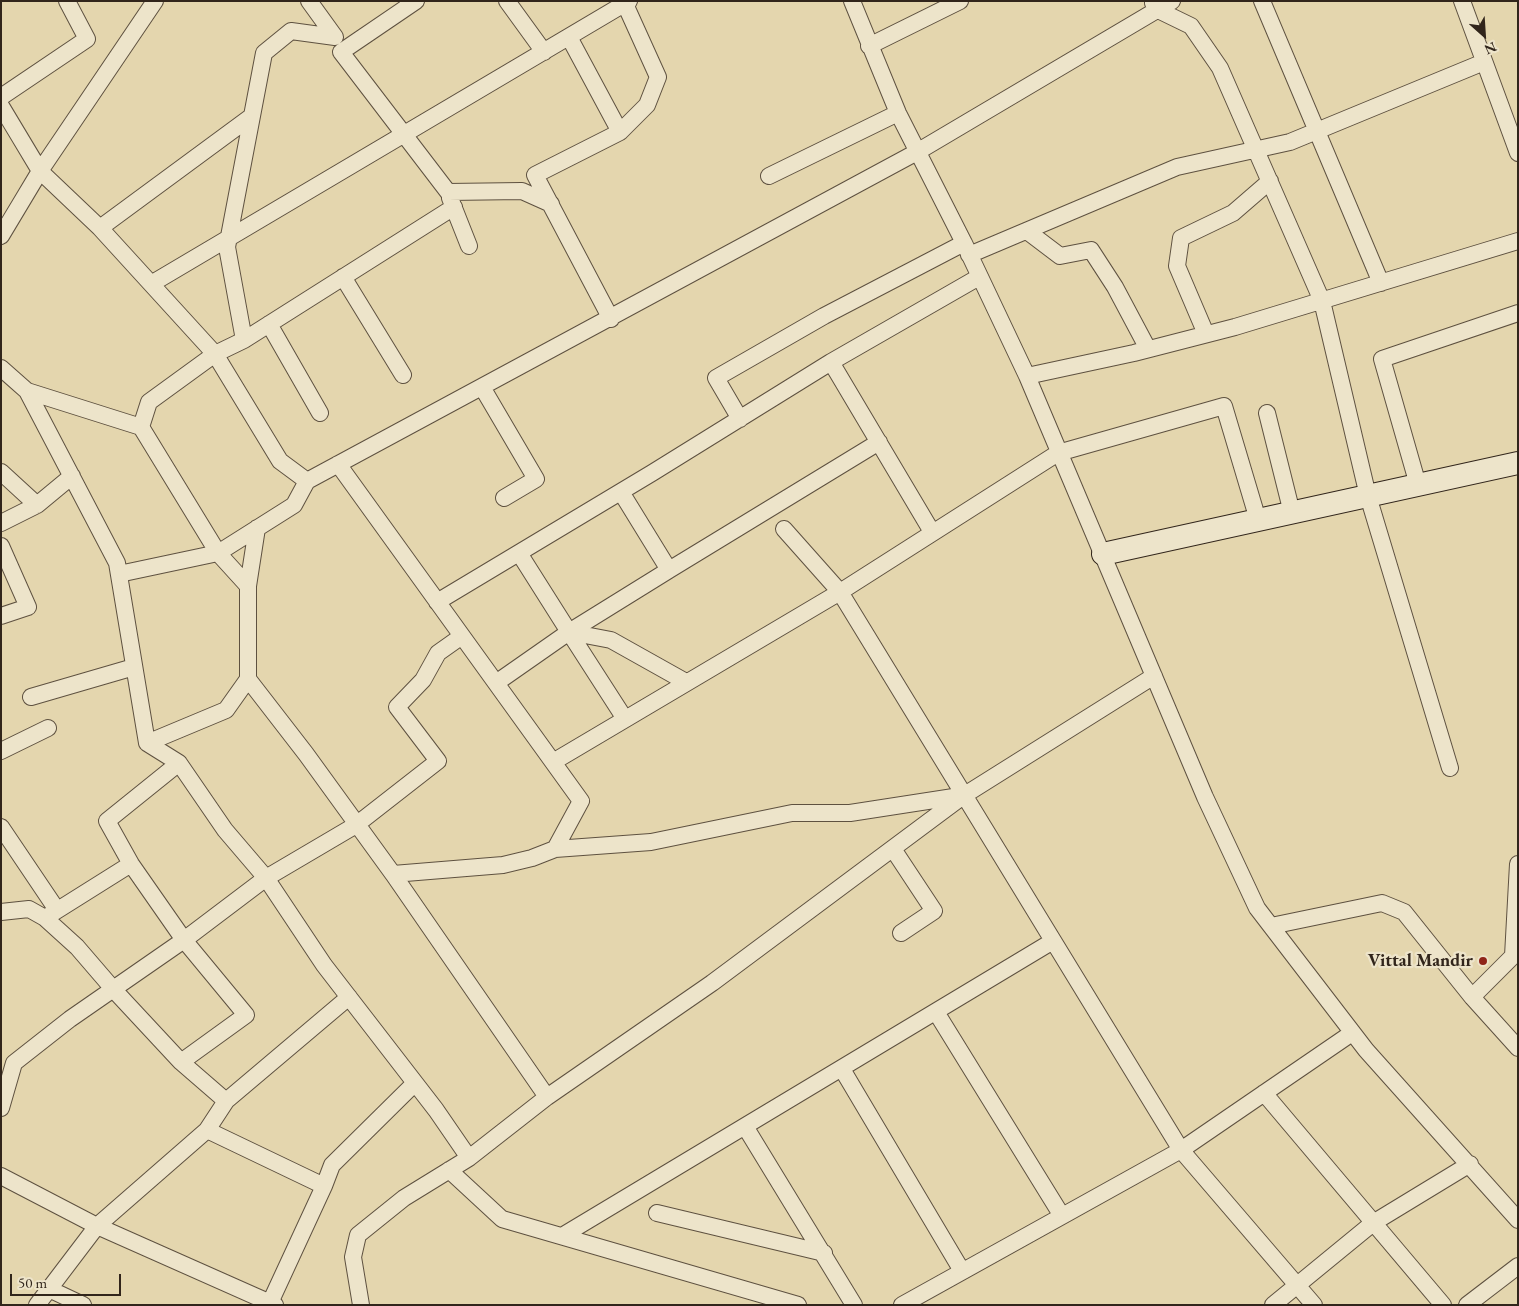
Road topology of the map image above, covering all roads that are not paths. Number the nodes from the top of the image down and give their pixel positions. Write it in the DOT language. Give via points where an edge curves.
graph roads {
  1 [pos="67,1"];
  2 [pos="155,1"];
  3 [pos="309,1"];
  4 [pos="416,1"];
  5 [pos="507,1"];
  6 [pos="852,1"];
  7 [pos="960,1"];
  8 [pos="1172,1"];
  9 [pos="1262,1"];
  10 [pos="1462,1"];
  11 [pos="627,2"];
  12 [pos="1154,5"];
  13 [pos="569,37"];
  14 [pos="870,46"];
  15 [pos="544,52"];
  16 [pos="1484,62"];
  17 [pos="1,97"];
  18 [pos="1,106"];
  19 [pos="898,113"];
  20 [pos="252,116"];
  21 [pos="1317,129"];
  22 [pos="620,132"];
  23 [pos="405,134"];
  24 [pos="1256,151"];
  25 [pos="917,152"];
  26 [pos="1518,153"];
  27 [pos="40,170"];
  28 [pos="769,176"];
  29 [pos="1270,181"];
  30 [pos="448,192"];
  31 [pos="550,204"];
  32 [pos="454,208"];
  33 [pos="100,228"];
  34 [pos="3,230"];
  35 [pos="1027,231"];
  36 [pos="228,238"];
  37 [pos="1518,241"];
  38 [pos="469,246"];
  39 [pos="967,249"];
  40 [pos="343,277"];
  41 [pos="979,277"];
  42 [pos="1380,283"];
  43 [pos="151,284"];
  44 [pos="1322,302"];
  45 [pos="1518,313"];
  46 [pos="611,319"];
  47 [pos="269,324"];
  48 [pos="1206,334"];
  49 [pos="244,340"];
  50 [pos="1148,349"];
  51 [pos="215,354"];
  52 [pos="831,362"];
  53 [pos="1,368"];
  54 [pos="403,375"];
  55 [pos="1027,376"];
  56 [pos="482,387"];
  57 [pos="28,391"];
  58 [pos="320,413"];
  59 [pos="1267,413"];
  60 [pos="740,418"];
  61 [pos="141,427"];
  62 [pos="879,442"];
  63 [pos="1058,453"];
  64 [pos="1518,463"];
  65 [pos="338,464"];
  66 [pos="1,472"];
  67 [pos="72,476"];
  68 [pos="307,481"];
  69 [pos="1418,485"];
  70 [pos="621,492"];
  71 [pos="1368,496"];
  72 [pos="504,498"];
  73 [pos="37,505"];
  74 [pos="1292,513"];
  75 [pos="1258,520"];
  76 [pos="1,523"];
  77 [pos="257,528"];
  78 [pos="784,529"];
  79 [pos="932,532"];
  80 [pos="1,546"];
  81 [pos="218,553"];
  82 [pos="519,553"];
  83 [pos="1103,554"];
  84 [pos="669,570"];
  85 [pos="119,574"];
  86 [pos="248,586"];
  87 [pos="840,592"];
  88 [pos="437,602"];
  89 [pos="1,616"];
  90 [pos="569,632"];
  91 [pos="462,636"];
  92 [pos="134,666"];
  93 [pos="1154,676"];
  94 [pos="248,680"];
  95 [pos="686,682"];
  96 [pos="496,683"];
  97 [pos="31,697"];
  98 [pos="625,719"];
  99 [pos="48,728"];
  100 [pos="147,743"];
  101 [pos="1,752"];
  102 [pos="553,762"];
  103 [pos="179,763"];
  104 [pos="1450,768"];
  105 [pos="963,796"];
  106 [pos="356,825"];
  107 [pos="1,827"];
  108 [pos="893,848"];
  109 [pos="555,849"];
  110 [pos="130,864"];
  111 [pos="1518,864"];
  112 [pos="393,874"];
  113 [pos="266,878"];
  114 [pos="1,912"];
  115 [pos="51,914"];
  116 [pos="1271,926"];
  117 [pos="901,933"];
  118 [pos="184,940"];
  119 [pos="1053,941"];
  120 [pos="114,990"];
  121 [pos="349,997"];
  122 [pos="1472,997"];
  123 [pos="936,1012"];
  124 [pos="1352,1033"];
  125 [pos="1518,1048"];
  126 [pos="181,1062"];
  127 [pos="842,1069"];
  128 [pos="415,1083"];
  129 [pos="1264,1093"];
  130 [pos="547,1097"];
  131 [pos="226,1101"];
  132 [pos="1,1108"];
  133 [pos="746,1128"];
  134 [pos="207,1130"];
  135 [pos="1181,1150"];
  136 [pos="469,1158"];
  137 [pos="1470,1164"];
  138 [pos="449,1170"];
  139 [pos="1,1176"];
  140 [pos="324,1186"];
  141 [pos="657,1213"];
  142 [pos="1062,1216"];
  143 [pos="1518,1220"];
  144 [pos="1373,1223"];
  145 [pos="97,1226"];
  146 [pos="562,1236"];
  147 [pos="824,1253"];
  148 [pos="1518,1266"];
  149 [pos="962,1271"];
  150 [pos="1297,1284"];
  151 [pos="49,1288"];
  152 [pos="271,1304"];
  153 [pos="37,1305"];
  154 [pos="83,1305"];
  155 [pos="361,1305"];
  156 [pos="798,1305"];
  157 [pos="854,1305"];
  158 [pos="902,1305"];
  159 [pos="1273,1305"];
  160 [pos="1314,1305"];
  161 [pos="1443,1305"];
  162 [pos="1468,1305"];
  1 -- 17 [label="street" via="87,39"];
  2 -- 27 [label="street"];
  3 -- 20 [label="street" via="335,37 291,30 264,53"];
  4 -- 23 [label="street" via="340,52"];
  5 -- 15 [label="street"];
  6 -- 14 [label="street"];
  7 -- 14 [label="street"];
  8 -- 12 [label="street"];
  9 -- 21 [label="street"];
  10 -- 16 [label="street"];
  11 -- 13 [label="street"];
  11 -- 22 [label="street" via="658,77 647,106"];
  12 -- 24 [label="street" via="1191,26 1220,68"];
  12 -- 25 [label="street"];
  13 -- 15 [label="street"];
  13 -- 22 [label="street"];
  14 -- 19 [label="street"];
  15 -- 23 [label="street"];
  16 -- 21 [label="street"];
  16 -- 26 [label="street"];
  18 -- 27 [label="street"];
  19 -- 25 [label="street"];
  19 -- 28 [label="street"];
  20 -- 33 [label="street"];
  20 -- 36 [label="street"];
  21 -- 24 [label="street" via="1290,142"];
  21 -- 42 [label="street"];
  22 -- 31 [label="street" via="535,175"];
  23 -- 30 [label="street"];
  23 -- 36 [label="street"];
  24 -- 29 [label="street"];
  24 -- 35 [label="street" via="1176,167"];
  25 -- 39 [label="street"];
  25 -- 46 [label="street"];
  27 -- 33 [label="street"];
  27 -- 34 [label="street"];
  29 -- 44 [label="street"];
  29 -- 48 [label="street" via="1233,213 1181,238 1176,266"];
  30 -- 31 [label="street" via="522,190"];
  30 -- 32 [label="street"];
  31 -- 46 [label="street"];
  32 -- 38 [label="street"];
  32 -- 40 [label="street"];
  33 -- 43 [label="street"];
  35 -- 39 [label="street"];
  35 -- 50 [label="street" via="1060,256 1091,250"];
  36 -- 43 [label="street"];
  36 -- 49 [label="street"];
  37 -- 42 [label="street"];
  39 -- 41 [label="street"];
  39 -- 60 [label="street" via="824,316 716,378"];
  40 -- 47 [label="street"];
  40 -- 54 [label="street"];
  41 -- 52 [label="street"];
  41 -- 55 [label="street"];
  42 -- 44 [label="street"];
  43 -- 51 [label="street"];
  44 -- 48 [label="street"];
  44 -- 71 [label="street"];
  45 -- 69 [label="street" via="1382,359"];
  46 -- 56 [label="street"];
  47 -- 49 [label="street"];
  47 -- 58 [label="street"];
  48 -- 50 [label="street"];
  49 -- 51 [label="street"];
  50 -- 55 [label="street"];
  51 -- 61 [label="street" via="149,402"];
  51 -- 68 [label="street" via="280,461"];
  52 -- 60 [label="street"];
  52 -- 62 [label="street"];
  53 -- 57 [label="street"];
  55 -- 63 [label="street"];
  56 -- 65 [label="street"];
  56 -- 72 [label="street" via="536,479"];
  57 -- 61 [label="street"];
  57 -- 67 [label="street"];
  59 -- 74 [label="street"];
  60 -- 70 [label="street"];
  61 -- 81 [label="street"];
  62 -- 79 [label="street"];
  62 -- 84 [label="street"];
  63 -- 75 [label="street" via="1224,406"];
  63 -- 79 [label="street"];
  63 -- 83 [label="street"];
  64 -- 69 [label="street"];
  65 -- 68 [label="street"];
  65 -- 88 [label="street"];
  66 -- 73 [label="street"];
  67 -- 73 [label="street"];
  67 -- 85 [label="street" via="117,563"];
  68 -- 77 [label="street" via="294,505"];
  69 -- 71 [label="street"];
  70 -- 82 [label="street"];
  70 -- 84 [label="street"];
  71 -- 74 [label="street"];
  71 -- 104 [label="street"];
  73 -- 76 [label="street"];
  74 -- 75 [label="street"];
  75 -- 83 [label="street"];
  77 -- 81 [label="street"];
  77 -- 86 [label="street"];
  78 -- 87 [label="street"];
  79 -- 87 [label="street"];
  80 -- 89 [label="street" via="28,607"];
  81 -- 85 [label="street"];
  81 -- 86 [label="street"];
  82 -- 88 [label="street"];
  82 -- 90 [label="street"];
  83 -- 93 [label="street"];
  84 -- 90 [label="street"];
  85 -- 92 [label="street"];
  86 -- 94 [label="street"];
  87 -- 95 [label="street"];
  87 -- 105 [label="street"];
  88 -- 91 [label="street"];
  90 -- 95 [label="street" via="611,640"];
  90 -- 96 [label="street"];
  90 -- 98 [label="street"];
  91 -- 96 [label="street"];
  91 -- 106 [label="street" via="438,653 423,680 397,707 438,761"];
  92 -- 97 [label="street"];
  92 -- 100 [label="street"];
  93 -- 105 [label="street"];
  93 -- 116 [label="street" via="1205,797 1257,908"];
  94 -- 100 [label="street" via="226,710"];
  94 -- 106 [label="street"];
  95 -- 98 [label="street"];
  96 -- 102 [label="street"];
  98 -- 102 [label="street"];
  99 -- 101 [label="street"];
  100 -- 103 [label="street"];
  102 -- 109 [label="street" via="581,801"];
  103 -- 110 [label="street" via="107,821"];
  103 -- 113 [label="street" via="225,830"];
  105 -- 108 [label="street"];
  105 -- 109 [label="street" via="850,813 792,813 651,842"];
  105 -- 119 [label="street"];
  106 -- 112 [label="street"];
  106 -- 113 [label="street"];
  107 -- 115 [label="street"];
  108 -- 117 [label="street" via="934,911"];
  108 -- 130 [label="street" via="712,983"];
  109 -- 112 [label="street" via="503,865"];
  110 -- 115 [label="street"];
  110 -- 118 [label="street"];
  111 -- 122 [label="street" via="1513,956"];
  112 -- 130 [label="street"];
  113 -- 118 [label="street"];
  113 -- 121 [label="street"];
  114 -- 115 [label="street" via="29,909"];
  115 -- 120 [label="street"];
  116 -- 122 [label="street" via="1382,903 1404,912"];
  116 -- 124 [label="street"];
  118 -- 120 [label="street"];
  118 -- 126 [label="street" via="246,1015"];
  119 -- 123 [label="street"];
  119 -- 135 [label="street"];
  120 -- 126 [label="street"];
  120 -- 132 [label="street" via="70,1019 14,1063"];
  121 -- 128 [label="street"];
  121 -- 131 [label="street"];
  122 -- 125 [label="street"];
  123 -- 127 [label="street"];
  123 -- 142 [label="street"];
  124 -- 129 [label="street"];
  124 -- 137 [label="street"];
  126 -- 131 [label="street"];
  127 -- 133 [label="street"];
  127 -- 149 [label="street"];
  128 -- 136 [label="street"];
  128 -- 140 [label="street" via="332,1165"];
  129 -- 135 [label="street"];
  129 -- 144 [label="street"];
  130 -- 136 [label="street"];
  131 -- 134 [label="street"];
  133 -- 146 [label="street"];
  133 -- 147 [label="street"];
  134 -- 140 [label="street"];
  134 -- 145 [label="street"];
  135 -- 142 [label="street"];
  135 -- 150 [label="street"];
  136 -- 138 [label="street"];
  137 -- 143 [label="street"];
  137 -- 144 [label="street"];
  138 -- 146 [label="street" via="502,1219"];
  138 -- 155 [label="street" via="404,1198 358,1236 353,1256"];
  139 -- 145 [label="street"];
  140 -- 152 [label="street"];
  141 -- 147 [label="street"];
  142 -- 149 [label="street"];
  144 -- 150 [label="street"];
  144 -- 161 [label="street"];
  145 -- 151 [label="street"];
  145 -- 152 [label="street"];
  146 -- 156 [label="street"];
  147 -- 157 [label="street"];
  148 -- 162 [label="street"];
  149 -- 158 [label="street"];
  150 -- 159 [label="street"];
  150 -- 160 [label="street"];
  151 -- 153 [label="street"];
  151 -- 154 [label="street"];
}
